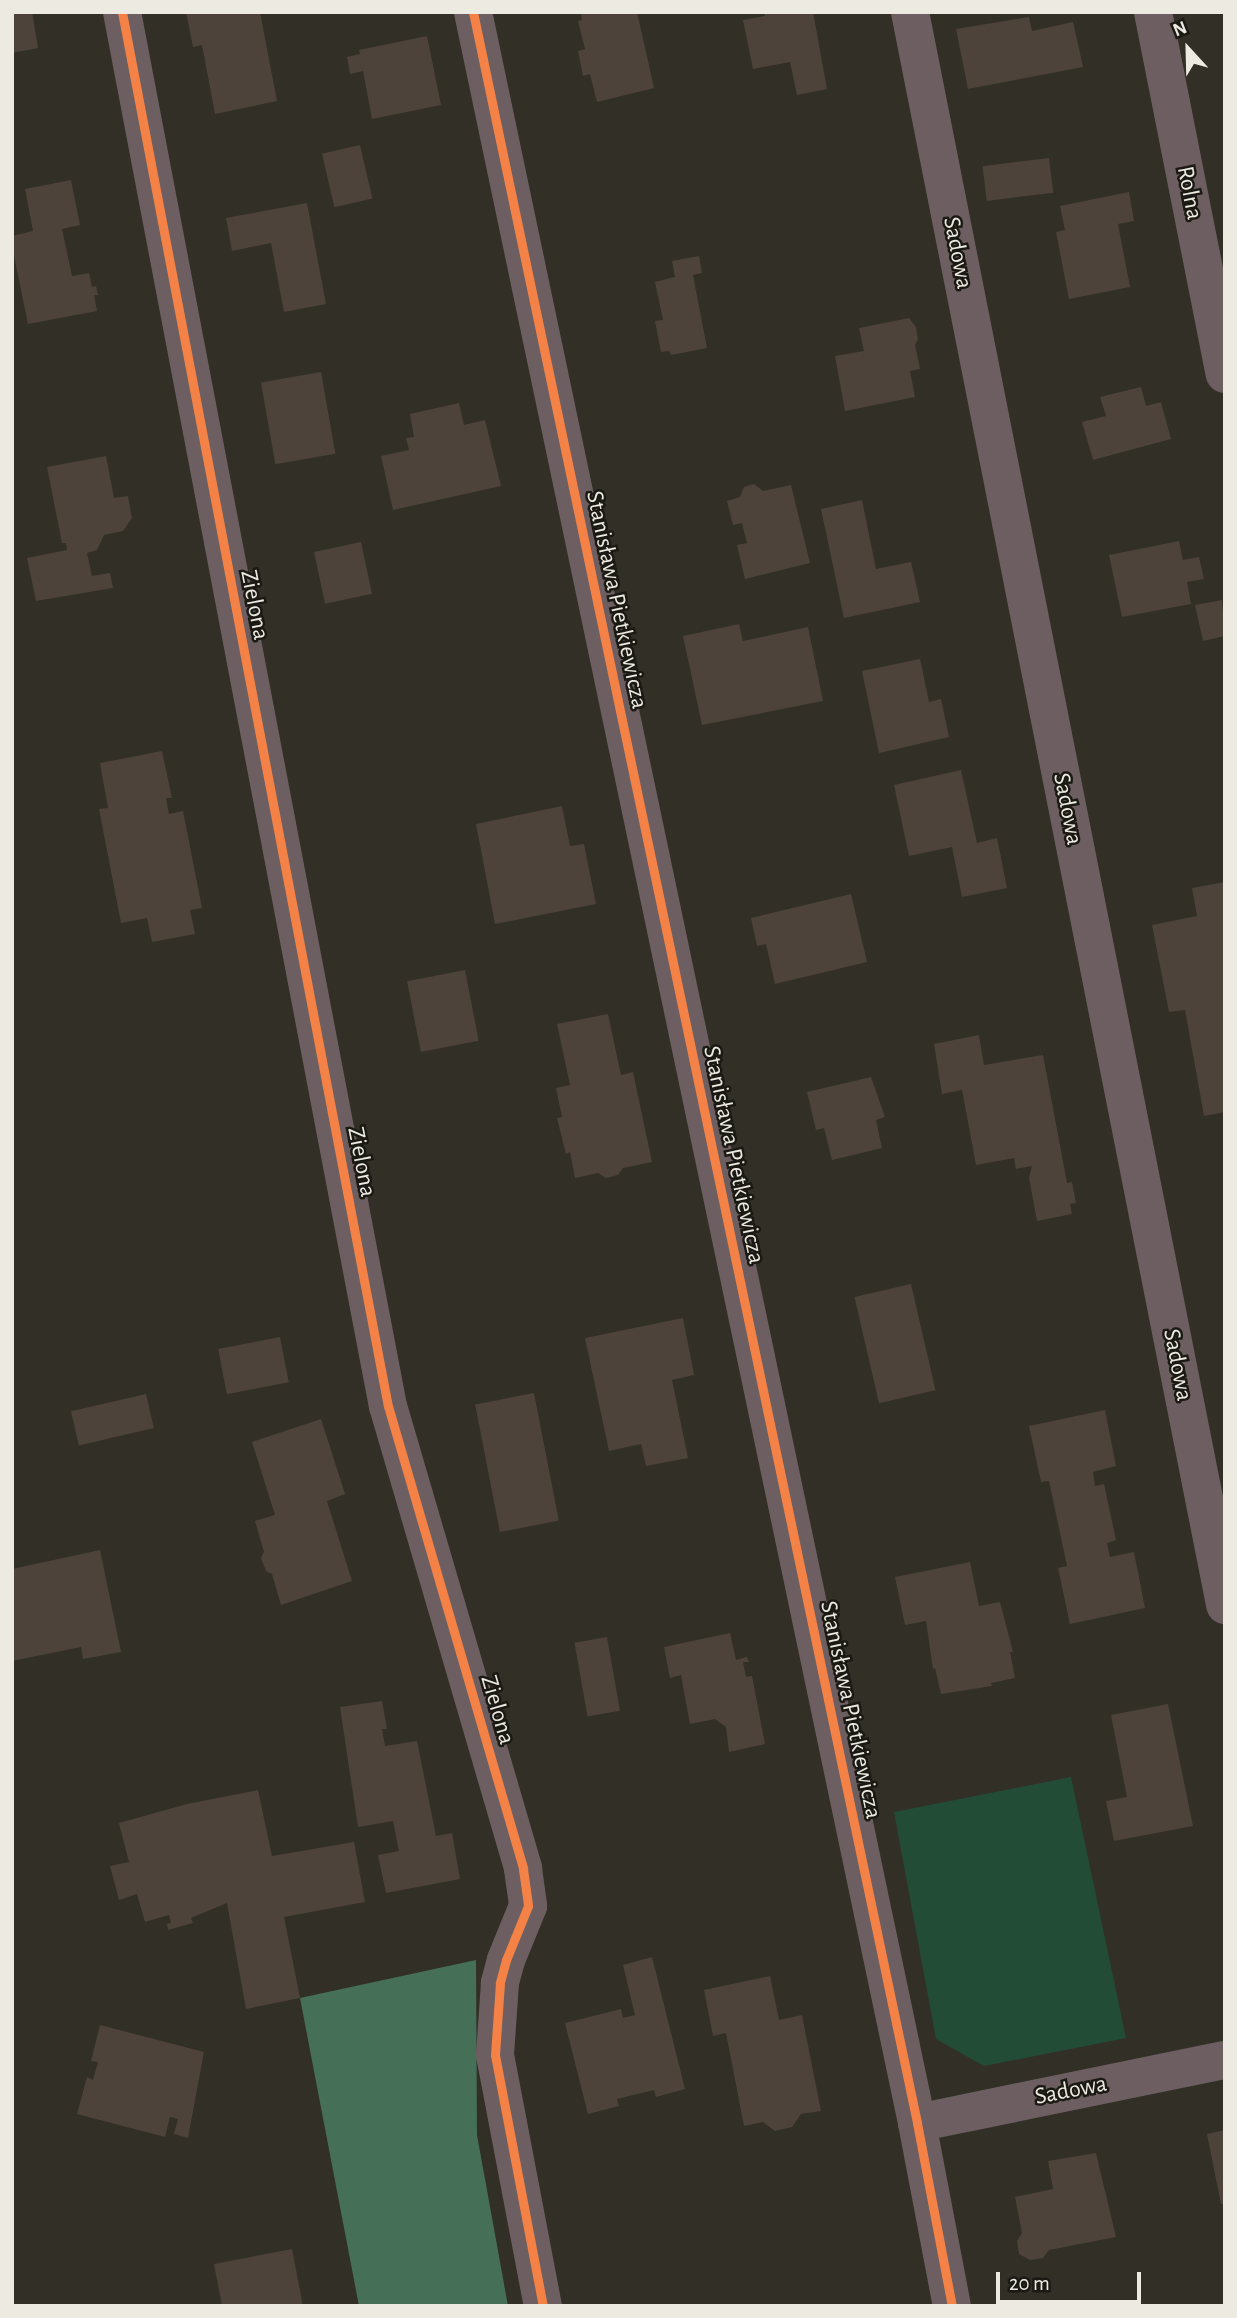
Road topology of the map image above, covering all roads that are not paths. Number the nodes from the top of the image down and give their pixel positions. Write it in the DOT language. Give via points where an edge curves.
graph roads {
  1 [pos="122,12"];
  2 [pos="473,12"];
  3 [pos="909,12"];
  4 [pos="1153,12"];
  5 [pos="1225,374"];
  6 [pos="1225,1605"];
  7 [pos="1225,2060"];
  8 [pos="917,2123"];
  9 [pos="543,2306"];
  10 [pos="953,2306"];
  1 -- 9 [label="street, Zielona" via="388,1406 523,1869 528,1906 500,1983 495,2055"];
  2 -- 8 [label="street, Stanisława Pietkiewicza"];
  3 -- 6 [label="street, Sadowa"];
  4 -- 5 [label="street, Rolna"];
  7 -- 8 [label="street, Sadowa"];
  8 -- 10 [label="street, Stanisława Pietkiewicza"];
}
